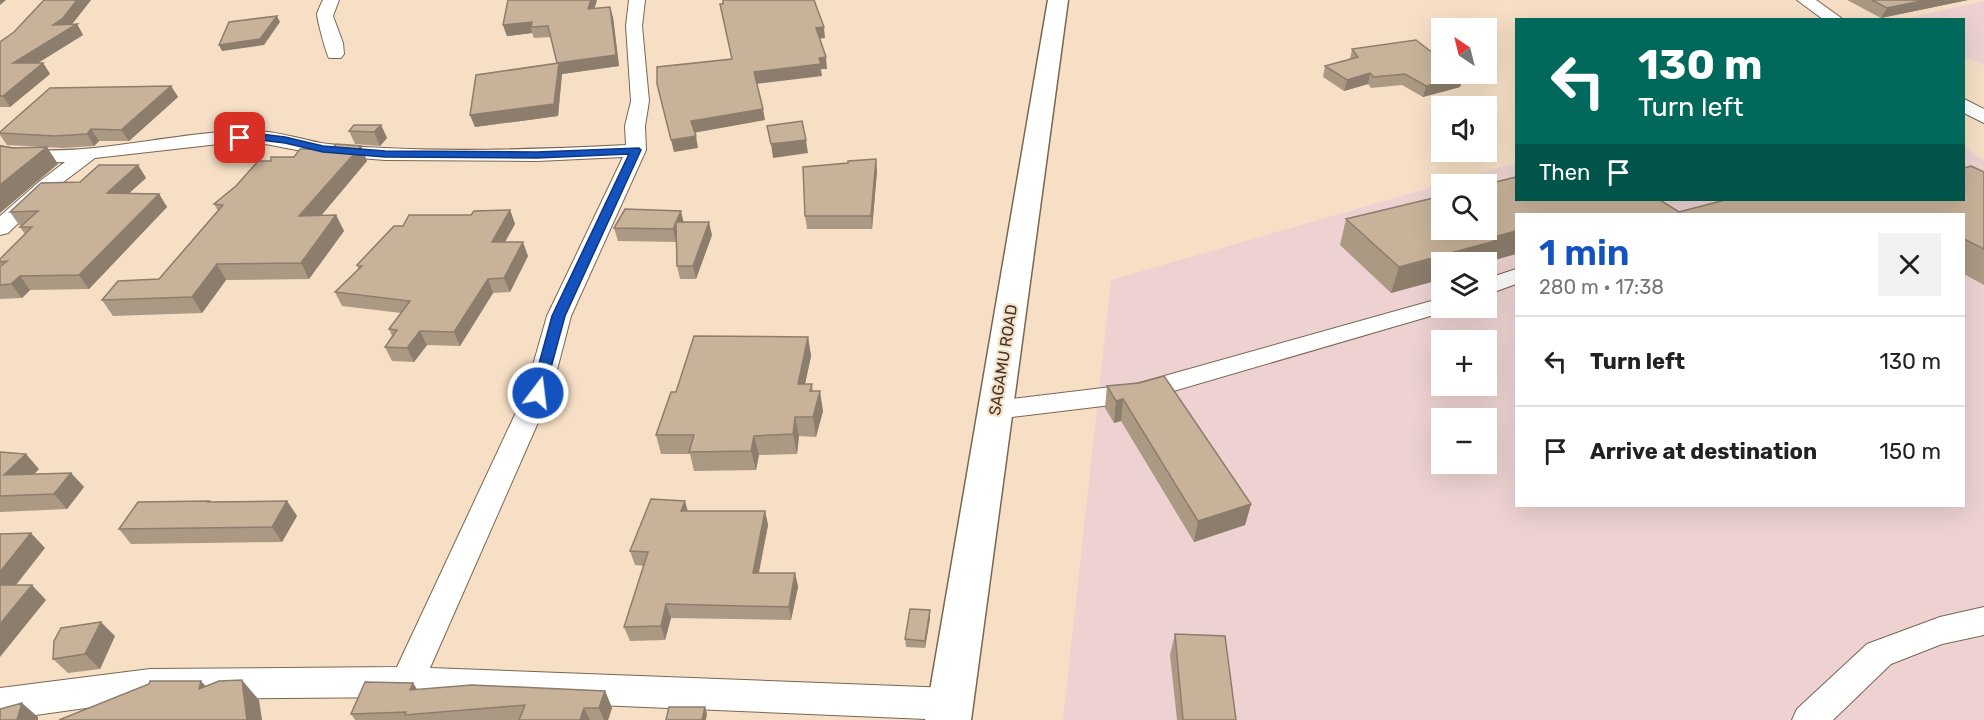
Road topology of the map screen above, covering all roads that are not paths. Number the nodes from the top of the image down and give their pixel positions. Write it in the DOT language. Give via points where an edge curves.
graph roads {
  1 [pos="332,0"];
  2 [pos="637,0"];
  3 [pos="1058,0"];
  4 [pos="1805,0"];
  5 [pos="1833,18"];
  6 [pos="335,54"];
  7 [pos="1965,106"];
  8 [pos="1984,117"];
  9 [pos="636,150"];
  10 [pos="0,152"];
  11 [pos="88,154"];
  12 [pos="0,228"];
  13 [pos="1515,276"];
  14 [pos="1497,284"];
  15 [pos="1431,308"];
  16 [pos="995,410"];
  17 [pos="1984,621"];
  18 [pos="407,682"];
  19 [pos="0,704"];
  20 [pos="949,712"];
  21 [pos="1809,720"];
  1 -- 6 [label="street" via="325,16"];
  2 -- 9 [label="street" via="634,26 640,101"];
  3 -- 16 [label="highway, SAGAMU ROAD"];
  4 -- 5 [label="street"];
  7 -- 8 [label="street"];
  9 -- 11 [label="street" via="537,155 385,154 323,149 260,137 219,138"];
  9 -- 18 [label="street" via="559,316 538,393"];
  10 -- 11 [label="street" via="25,157"];
  11 -- 12 [label="street"];
  13 -- 14 [label="street"];
  15 -- 16 [label="street" via="1136,393"];
  16 -- 20 [label="highway, SAGAMU ROAD"];
  17 -- 21 [label="street" via="1940,631 1880,654"];
  18 -- 19 [label="street" via="150,684"];
  18 -- 20 [label="street"];
}
